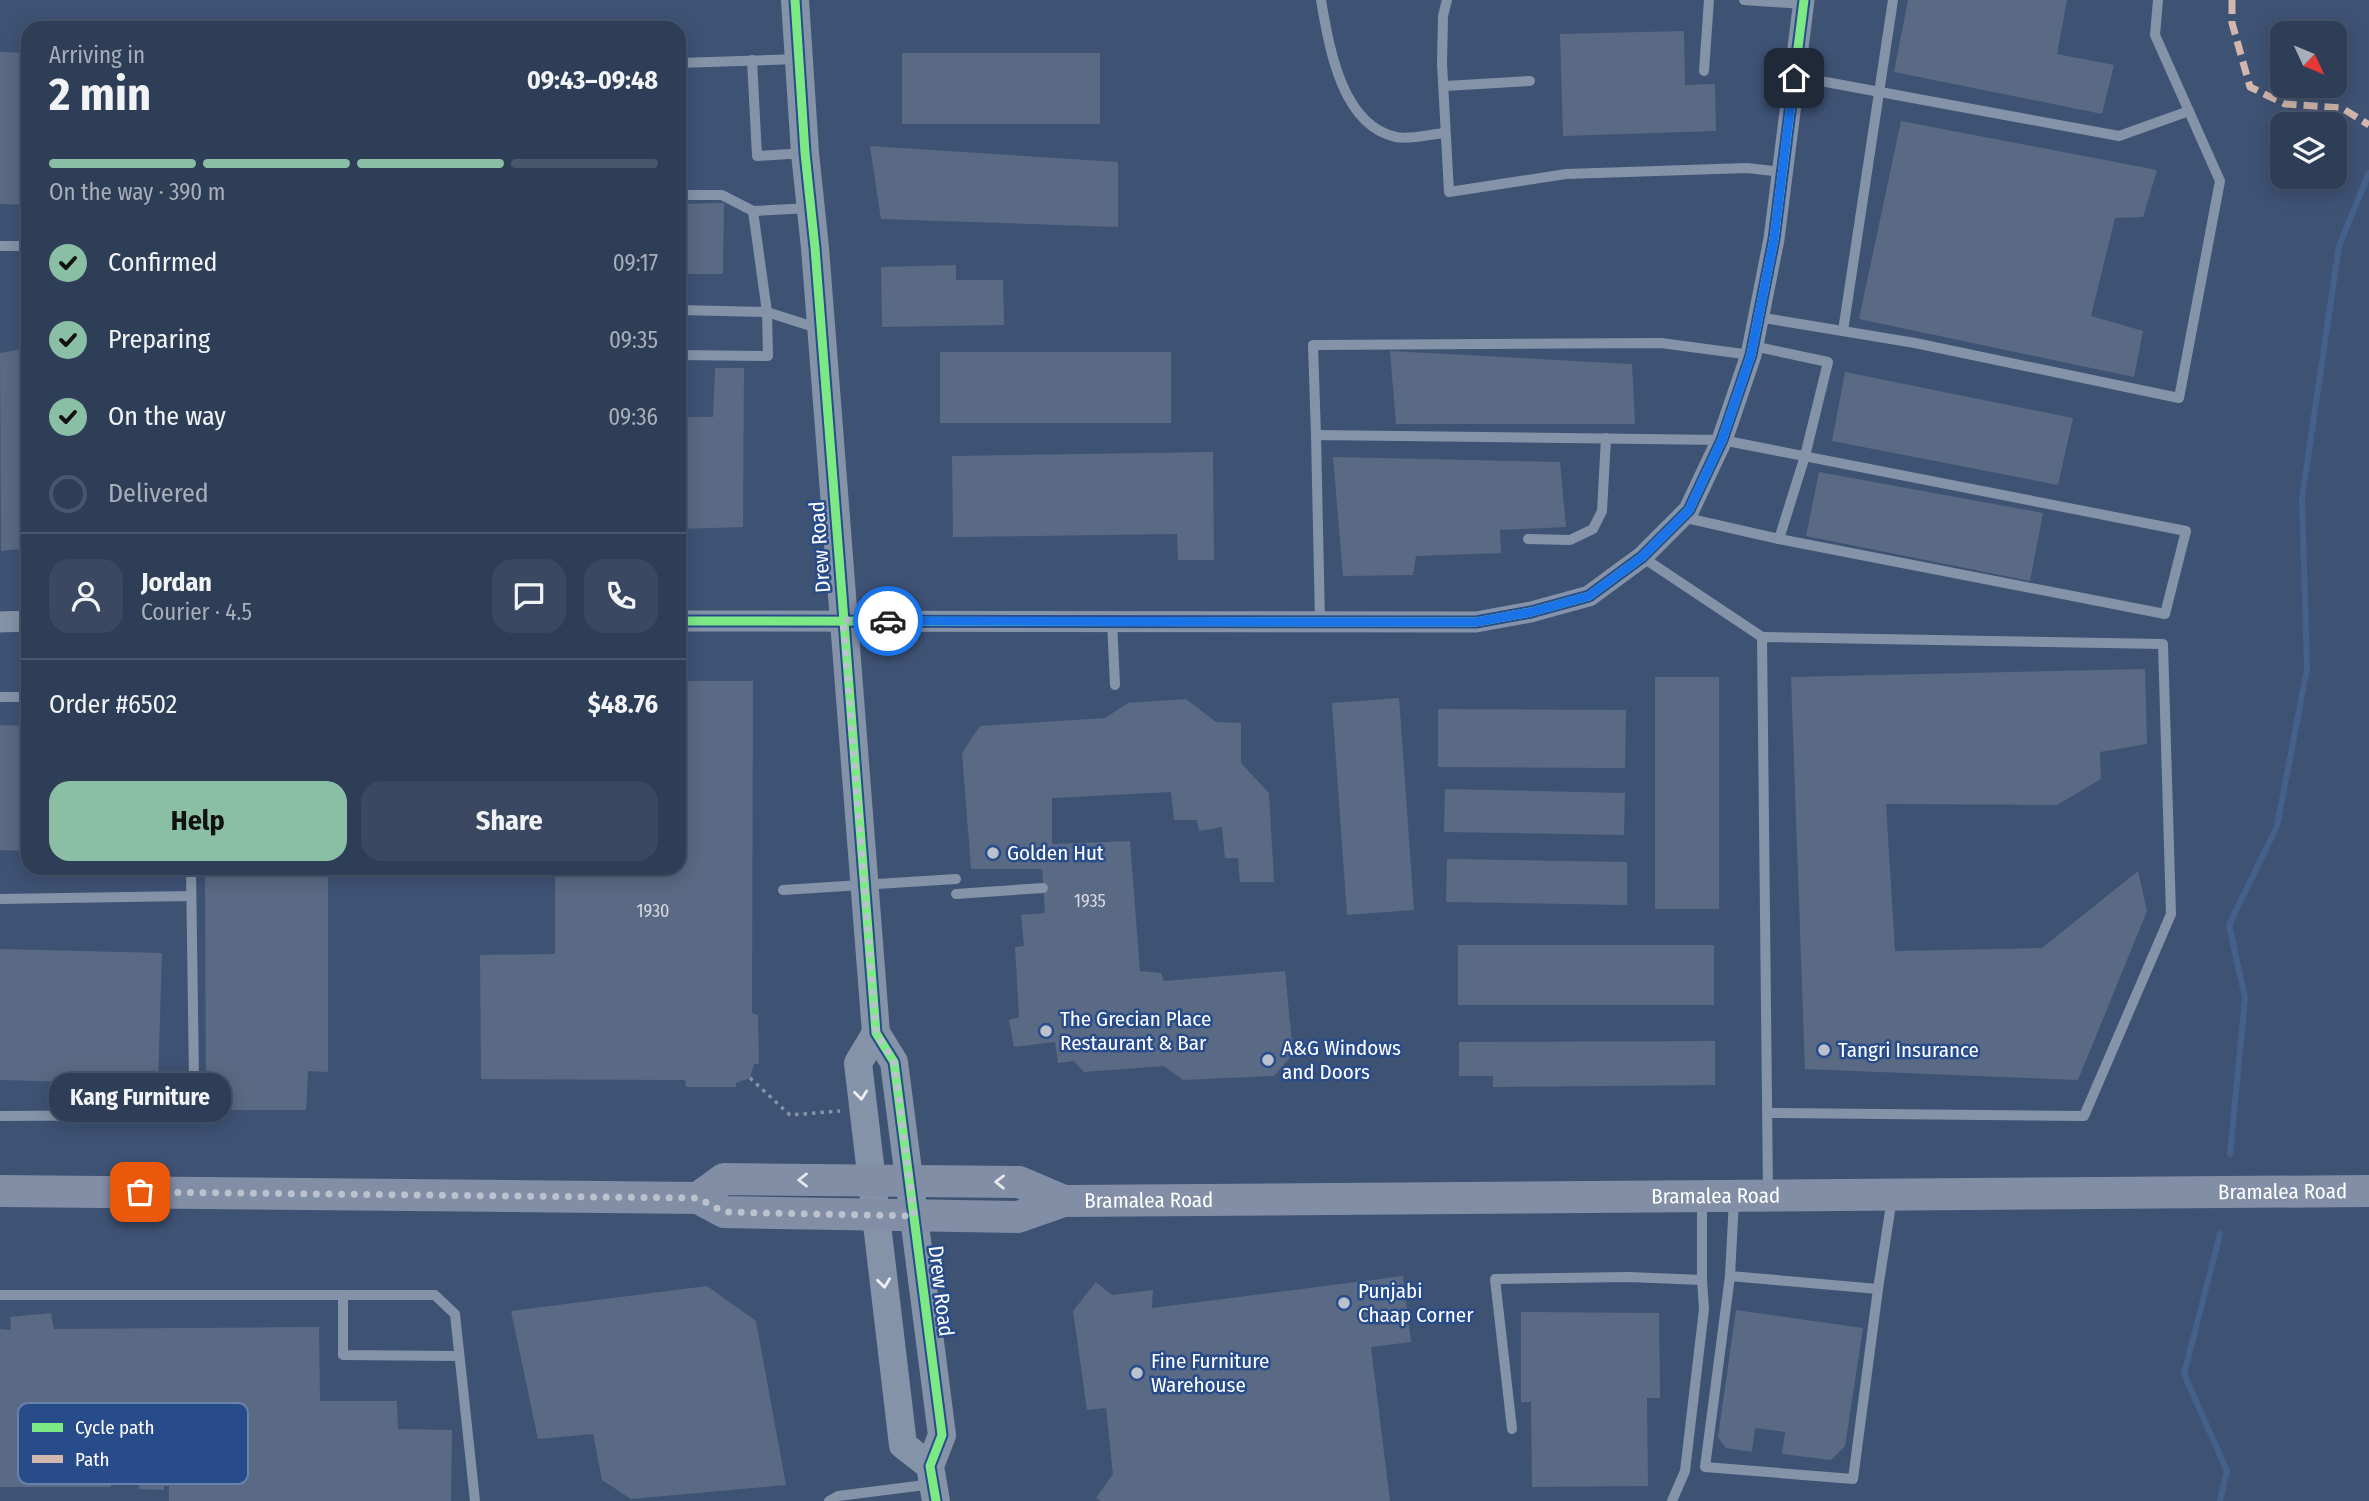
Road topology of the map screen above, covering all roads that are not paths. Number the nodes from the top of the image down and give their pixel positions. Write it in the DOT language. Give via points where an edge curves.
graph roads {
  1 [pos="794,0"];
  2 [pos="1321,0"];
  3 [pos="1447,0"];
  4 [pos="1709,0"];
  5 [pos="1744,0"];
  6 [pos="1893,0"];
  7 [pos="2158,0"];
  8 [pos="1804,2"];
  9 [pos="798,59"];
  10 [pos="752,60"];
  11 [pos="686,63"];
  12 [pos="1704,71"];
  13 [pos="1794,78"];
  14 [pos="1530,81"];
  15 [pos="1445,86"];
  16 [pos="1881,92"];
  17 [pos="2189,111"];
  18 [pos="1445,133"];
  19 [pos="805,153"];
  20 [pos="1783,172"];
  21 [pos="686,195"];
  22 [pos="811,208"];
  23 [pos="753,211"];
  24 [pos="0,246"];
  25 [pos="21,246"];
  26 [pos="686,310"];
  27 [pos="767,312"];
  28 [pos="1758,317"];
  29 [pos="820,330"];
  30 [pos="1843,331"];
  31 [pos="1752,351"];
  32 [pos="686,355"];
  33 [pos="1316,435"];
  34 [pos="1606,439"];
  35 [pos="1722,440"];
  36 [pos="1805,456"];
  37 [pos="1682,517"];
  38 [pos="1528,539"];
  39 [pos="1779,539"];
  40 [pos="1642,557"];
  41 [pos="843,620"];
  42 [pos="21,621"];
  43 [pos="686,621"];
  44 [pos="1112,621"];
  45 [pos="0,622"];
  46 [pos="1320,622"];
  47 [pos="1762,637"];
  48 [pos="1115,685"];
  49 [pos="21,697"];
  50 [pos="0,698"];
  51 [pos="191,875"];
  52 [pos="956,879"];
  53 [pos="864,886"];
  54 [pos="1043,888"];
  55 [pos="783,890"];
  56 [pos="956,894"];
  57 [pos="191,896"];
  58 [pos="0,899"];
  59 [pos="876,1033"];
  60 [pos="1768,1113"];
  61 [pos="0,1116"];
  62 [pos="871,1181"];
  63 [pos="908,1181"];
  64 [pos="0,1191"];
  65 [pos="2369,1191"];
  66 [pos="1892,1195"];
  67 [pos="1735,1196"];
  68 [pos="1768,1196"];
  69 [pos="1702,1197"];
  70 [pos="698,1198"];
  71 [pos="1064,1201"];
  72 [pos="876,1216"];
  73 [pos="914,1216"];
  74 [pos="1730,1276"];
  75 [pos="1702,1280"];
  76 [pos="1878,1289"];
  77 [pos="0,1295"];
  78 [pos="343,1297"];
  79 [pos="459,1356"];
  80 [pos="1512,1429"];
  81 [pos="933,1484"];
  82 [pos="475,1501"];
  83 [pos="829,1501"];
  84 [pos="1672,1501"];
  1 -- 9 [label="street, Drew Road"];
  2 -- 18 [label="lane" via="1341,85 1353,108 1378,129 1397,137"];
  3 -- 15 [label="lane" via="1443,16"];
  4 -- 12 [label="lane"];
  5 -- 8 [label="lane"];
  6 -- 16 [label="lane"];
  7 -- 17 [label="lane" via="2155,35"];
  8 -- 13 [label="street"];
  9 -- 10 [label="lane"];
  9 -- 19 [label="street, Drew Road"];
  10 -- 11 [label="lane"];
  10 -- 19 [label="lane" via="757,156"];
  13 -- 16 [label="lane"];
  13 -- 20 [label="street"];
  14 -- 15 [label="lane"];
  15 -- 18 [label="lane"];
  16 -- 17 [label="lane" via="2119,136"];
  16 -- 30 [label="lane"];
  17 -- 30 [label="lane" via="2220,181 2179,398"];
  18 -- 20 [label="lane" via="1449,192 1566,174 1746,167"];
  19 -- 22 [label="street, Drew Road"];
  20 -- 28 [label="street"];
  21 -- 23 [label="lane" via="722,195"];
  22 -- 23 [label="lane"];
  22 -- 29 [label="street, Drew Road"];
  23 -- 27 [label="lane"];
  24 -- 25 [label="lane"];
  26 -- 27 [label="lane"];
  27 -- 29 [label="lane"];
  27 -- 32 [label="lane" via="768,356"];
  28 -- 30 [label="lane"];
  28 -- 31 [label="street"];
  29 -- 41 [label="street, Drew Road"];
  31 -- 33 [label="lane" via="1661,343 1313,345"];
  31 -- 35 [label="street"];
  31 -- 36 [label="lane" via="1828,362"];
  33 -- 34 [label="lane"];
  33 -- 46 [label="lane"];
  34 -- 35 [label="lane"];
  34 -- 38 [label="lane" via="1602,511 1593,529 1570,540"];
  35 -- 36 [label="lane"];
  35 -- 37 [label="street"];
  36 -- 39 [label="lane"];
  36 -- 39 [label="lane" via="2186,531 2165,614"];
  37 -- 39 [label="lane"];
  37 -- 40 [label="street"];
  40 -- 46 [label="street" via="1589,596 1531,612 1476,622"];
  40 -- 47 [label="lane"];
  41 -- 43 [label="street"];
  41 -- 44 [label="street"];
  41 -- 53 [label="street, Drew Road"];
  42 -- 45 [label="street"];
  44 -- 46 [label="street"];
  44 -- 48 [label="lane"];
  47 -- 60 [label="lane"];
  47 -- 60 [label="lane" via="2163,645 2171,914 2084,1116"];
  49 -- 50 [label="lane"];
  51 -- 57 [label="lane"];
  52 -- 53 [label="lane"];
  53 -- 55 [label="lane"];
  53 -- 59 [label="street, Drew Road"];
  54 -- 56 [label="lane"];
  57 -- 58 [label="lane"];
  57 -- 61 [label="lane" via="194,1081 185,1105 171,1115"];
  59 -- 62 [label="street, one-way" via="858,1063"];
  59 -- 63 [label="street, Drew Road" via="894,1062"];
  60 -- 68 [label="lane"];
  62 -- 63 [label="main road, Bramalea Road"];
  62 -- 70 [label="main road, Bramalea Road, one-way" via="724,1179"];
  62 -- 72 [label="street"];
  71 -- 63 [label="main road, Bramalea Road, one-way" via="1019,1182"];
  63 -- 73 [label="street, Drew Road"];
  64 -- 70 [label="main road, Bramalea Road"];
  65 -- 66 [label="main road, Bramalea Road"];
  66 -- 68 [label="main road, Bramalea Road"];
  66 -- 76 [label="lane"];
  67 -- 68 [label="main road, Bramalea Road"];
  67 -- 69 [label="main road, Bramalea Road"];
  67 -- 74 [label="lane"];
  69 -- 71 [label="main road, Bramalea Road"];
  69 -- 75 [label="lane"];
  70 -- 72 [label="main road, Bramalea Road" via="724,1212"];
  71 -- 73 [label="main road, Bramalea Road" via="1018,1217"];
  72 -- 73 [label="main road, Bramalea Road"];
  72 -- 81 [label="street, one-way" via="903,1445"];
  73 -- 81 [label="street, Drew Road" via="942,1435"];
  74 -- 76 [label="lane"];
  74 -- 76 [label="lane" via="1705,1467 1853,1479"];
  75 -- 80 [label="lane" via="1495,1279"];
  75 -- 84 [label="lane" via="1704,1309 1685,1471"];
  77 -- 78 [label="lane"];
  78 -- 79 [label="lane" via="435,1295 455,1314"];
  78 -- 79 [label="lane" via="342,1355"];
  79 -- 82 [label="lane"];
  81 -- 83 [label="lane"];
}
